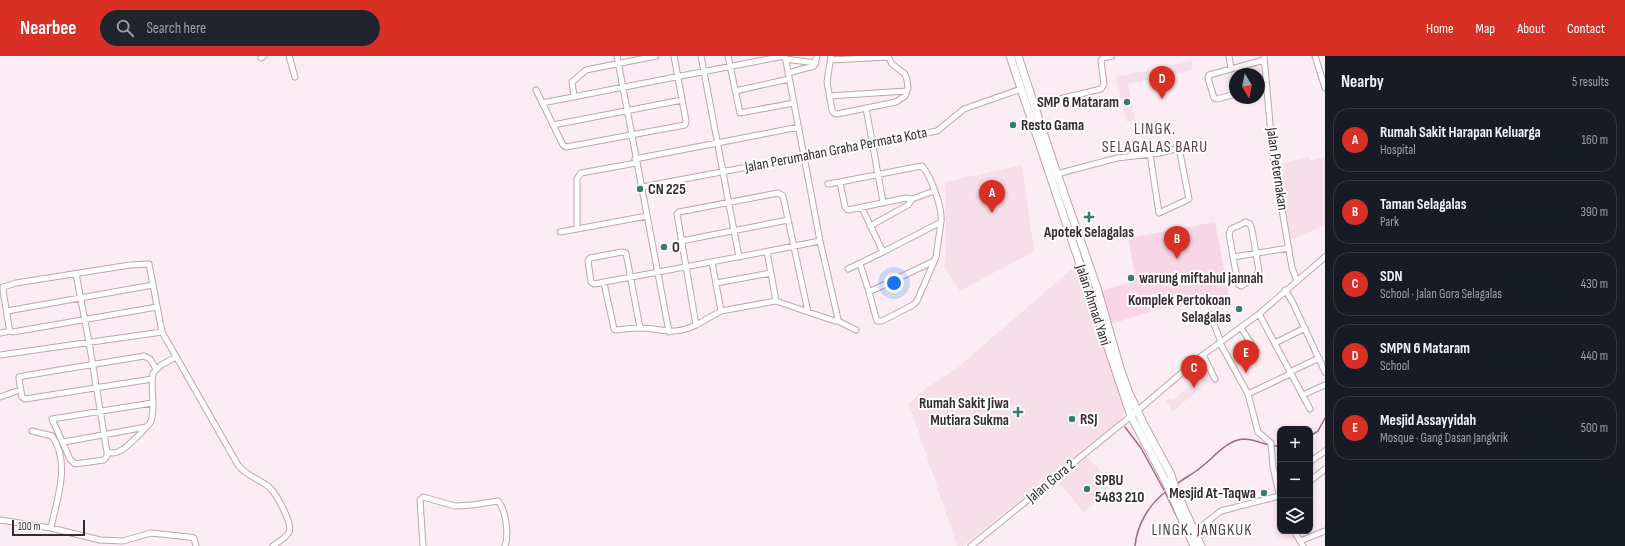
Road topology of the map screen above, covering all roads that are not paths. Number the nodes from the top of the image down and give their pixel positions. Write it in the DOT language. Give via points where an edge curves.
graph roads {
  1 [pos="289,56"];
  2 [pos="617,56"];
  3 [pos="656,56"];
  4 [pos="674,56"];
  5 [pos="701,56"];
  6 [pos="728,56"];
  7 [pos="817,56"];
  8 [pos="888,56"];
  9 [pos="1010,56"];
  10 [pos="1018,56"];
  11 [pos="1112,56"];
  12 [pos="1229,56"];
  13 [pos="1315,56"];
  14 [pos="785,57"];
  15 [pos="831,58"];
  16 [pos="1264,58"];
  17 [pos="618,63"];
  18 [pos="816,63"];
  19 [pos="1021,64"];
  20 [pos="729,66"];
  21 [pos="1014,68"];
  22 [pos="1231,68"];
  23 [pos="1234,68"];
  24 [pos="1322,69"];
  25 [pos="1229,70"];
  26 [pos="704,71"];
  27 [pos="788,73"];
  28 [pos="677,76"];
  29 [pos="296,77"];
  30 [pos="789,79"];
  31 [pos="1267,86"];
  32 [pos="623,87"];
  33 [pos="1325,88"];
  34 [pos="1021,89"];
  35 [pos="536,90"];
  36 [pos="734,91"];
  37 [pos="907,91"];
  38 [pos="1229,95"];
  39 [pos="574,96"];
  40 [pos="829,96"];
  41 [pos="682,100"];
  42 [pos="542,103"];
  43 [pos="794,103"];
  44 [pos="1034,105"];
  45 [pos="866,108"];
  46 [pos="627,111"];
  47 [pos="553,125"];
  48 [pos="798,127"];
  49 [pos="631,135"];
  50 [pos="718,143"];
  51 [pos="872,143"];
  52 [pos="1150,154"];
  53 [pos="804,156"];
  54 [pos="1048,160"];
  55 [pos="636,161"];
  56 [pos="1052,169"];
  57 [pos="723,171"];
  58 [pos="1057,174"];
  59 [pos="877,175"];
  60 [pos="840,182"];
  61 [pos="828,184"];
  62 [pos="642,187"];
  63 [pos="934,191"];
  64 [pos="912,199"];
  65 [pos="883,202"];
  66 [pos="729,203"];
  67 [pos="862,208"];
  68 [pos="647,216"];
  69 [pos="788,220"];
  70 [pos="941,222"];
  71 [pos="870,226"];
  72 [pos="577,229"];
  73 [pos="734,230"];
  74 [pos="560,232"];
  75 [pos="681,241"];
  76 [pos="820,241"];
  77 [pos="793,246"];
  78 [pos="1289,248"];
  79 [pos="767,252"];
  80 [pos="883,252"];
  81 [pos="1256,253"];
  82 [pos="739,257"];
  83 [pos="1233,257"];
  84 [pos="1325,257"];
  85 [pos="934,261"];
  86 [pos="712,262"];
  87 [pos="860,264"];
  88 [pos="685,267"];
  89 [pos="848,269"];
  90 [pos="658,272"];
  91 [pos="771,273"];
  92 [pos="76,274"];
  93 [pos="630,278"];
  94 [pos="1297,281"];
  95 [pos="604,282"];
  96 [pos="716,283"];
  97 [pos="153,285"];
  98 [pos="1285,290"];
  99 [pos="869,292"];
  100 [pos="81,297"];
  101 [pos="776,301"];
  102 [pos="157,307"];
  103 [pos="7,311"];
  104 [pos="721,311"];
  105 [pos="808,312"];
  106 [pos="1210,314"];
  107 [pos="1259,314"];
  108 [pos="85,319"];
  109 [pos="838,321"];
  110 [pos="696,325"];
  111 [pos="640,328"];
  112 [pos="1241,328"];
  113 [pos="1304,328"];
  114 [pos="856,330"];
  115 [pos="10,331"];
  116 [pos="162,332"];
  117 [pos="669,332"];
  118 [pos="0,333"];
  119 [pos="90,342"];
  120 [pos="1221,342"];
  121 [pos="1277,342"];
  122 [pos="1256,351"];
  123 [pos="0,355"];
  124 [pos="1203,355"];
  125 [pos="176,357"];
  126 [pos="1319,358"];
  127 [pos="93,365"];
  128 [pos="156,369"];
  129 [pos="1292,372"];
  130 [pos="1325,372"];
  131 [pos="152,379"];
  132 [pos="1216,379"];
  133 [pos="1325,385"];
  134 [pos="97,387"];
  135 [pos="20,390"];
  136 [pos="1307,393"];
  137 [pos="1248,394"];
  138 [pos="0,397"];
  139 [pos="152,403"];
  140 [pos="1310,409"];
  141 [pos="1137,410"];
  142 [pos="100,412"];
  143 [pos="1131,416"];
  144 [pos="147,427"];
  145 [pos="32,431"];
  146 [pos="104,435"];
  147 [pos="64,442"];
  148 [pos="1325,451"];
  149 [pos="107,452"];
  150 [pos="1313,460"];
  151 [pos="1325,469"];
  152 [pos="1166,472"];
  153 [pos="1277,479"];
  154 [pos="1313,479"];
  155 [pos="1173,493"];
  156 [pos="1277,497"];
  157 [pos="1179,505"];
  158 [pos="0,520"];
  159 [pos="51,528"];
  160 [pos="1325,531"];
  161 [pos="1194,532"];
  162 [pos="1296,534"];
  163 [pos="1191,543"];
  164 [pos="1302,544"];
  165 [pos="196,546"];
  166 [pos="273,546"];
  167 [pos="423,546"];
  168 [pos="506,546"];
  169 [pos="971,546"];
  170 [pos="1201,546"];
  1 -- 29 [label="street"];
  2 -- 17 [label="street"];
  3 -- 17 [label="street"];
  4 -- 28 [label="street"];
  5 -- 26 [label="street"];
  6 -- 20 [label="street"];
  7 -- 18 [label="street"];
  8 -- 15 [label="street"];
  8 -- 37 [label="street" via="892,64 905,74 908,80"];
  9 -- 21 [label="highway, Jalan Ahmad Yani"];
  10 -- 19 [label="highway"];
  11 -- 44 [label="street" via="1101,61 1104,84 1101,89"];
  12 -- 22 [label="street"];
  13 -- 24 [label="street"];
  14 -- 18 [label="street"];
  14 -- 20 [label="street"];
  14 -- 27 [label="street"];
  15 -- 40 [label="street"];
  16 -- 23 [label="street"];
  16 -- 31 [label="street, Jalan Peternakan"];
  17 -- 32 [label="street"];
  17 -- 39 [label="street" via="584,71 572,82"];
  18 -- 27 [label="street"];
  19 -- 21 [label="highway"];
  19 -- 44 [label="highway"];
  20 -- 26 [label="street"];
  20 -- 36 [label="street"];
  21 -- 34 [label="highway, Jalan Ahmad Yani"];
  24 -- 33 [label="street"];
  25 -- 38 [label="street" via="1211,74 1208,78 1212,96 1215,98"];
  26 -- 28 [label="street"];
  26 -- 50 [label="street"];
  27 -- 30 [label="street"];
  28 -- 32 [label="street"];
  28 -- 41 [label="street"];
  30 -- 36 [label="street"];
  30 -- 43 [label="street"];
  31 -- 78 [label="street, Jalan Peternakan" via="1273,157"];
  32 -- 39 [label="street"];
  32 -- 46 [label="street"];
  34 -- 51 [label="street, Jalan Perumahan Graha Permata Kota" via="970,106 939,130"];
  34 -- 54 [label="highway, Jalan Ahmad Yani"];
  35 -- 42 [label="street"];
  36 -- 43 [label="street" via="740,113"];
  37 -- 40 [label="street"];
  37 -- 45 [label="street" via="905,96 896,102"];
  39 -- 42 [label="street"];
  40 -- 45 [label="street" via="834,113"];
  41 -- 46 [label="street"];
  41 -- 49 [label="street" via="685,125"];
  42 -- 47 [label="street"];
  43 -- 48 [label="street"];
  44 -- 54 [label="highway"];
  45 -- 51 [label="street"];
  46 -- 47 [label="street"];
  46 -- 49 [label="street"];
  47 -- 49 [label="street" via="566,147"];
  48 -- 50 [label="street"];
  48 -- 53 [label="street"];
  49 -- 55 [label="street"];
  50 -- 55 [label="street"];
  50 -- 57 [label="street"];
  51 -- 53 [label="street, Jalan Perumahan Graha Permata Kota"];
  51 -- 59 [label="street"];
  52 -- 52 [label="street" via="1159,213 1189,199 1179,148"];
  52 -- 58 [label="street" via="1117,158"];
  53 -- 57 [label="street, Jalan Perumahan Graha Permata Kota"];
  53 -- 76 [label="street"];
  54 -- 56 [label="highway, Jalan Ahmad Yani"];
  55 -- 62 [label="street"];
  55 -- 72 [label="street" via="581,173 578,176"];
  56 -- 58 [label="highway"];
  56 -- 143 [label="highway, Jalan Ahmad Yani"];
  57 -- 62 [label="street, Jalan Perumahan Graha Permata Kota"];
  57 -- 66 [label="street"];
  58 -- 141 [label="highway" via="1097,288 1120,368"];
  59 -- 60 [label="street"];
  59 -- 63 [label="street" via="922,166"];
  59 -- 65 [label="street"];
  60 -- 61 [label="street"];
  60 -- 67 [label="street" via="846,209"];
  62 -- 68 [label="street"];
  63 -- 64 [label="street"];
  63 -- 70 [label="street" via="940,208"];
  64 -- 65 [label="street"];
  64 -- 71 [label="street" via="908,205"];
  65 -- 67 [label="street"];
  66 -- 69 [label="street" via="778,193 783,196"];
  66 -- 73 [label="street"];
  66 -- 75 [label="street" via="678,213 676,217"];
  67 -- 71 [label="street"];
  68 -- 72 [label="street"];
  68 -- 90 [label="street"];
  69 -- 73 [label="street"];
  69 -- 77 [label="street"];
  70 -- 80 [label="street"];
  70 -- 85 [label="street"];
  71 -- 80 [label="street"];
  72 -- 74 [label="street"];
  73 -- 75 [label="street"];
  73 -- 82 [label="street"];
  75 -- 88 [label="street"];
  76 -- 77 [label="street"];
  76 -- 109 [label="street"];
  77 -- 79 [label="street"];
  77 -- 105 [label="street"];
  78 -- 81 [label="street"];
  78 -- 94 [label="street, Jalan Peternakan"];
  79 -- 82 [label="street"];
  79 -- 91 [label="street"];
  80 -- 87 [label="street"];
  81 -- 83 [label="street"];
  81 -- 83 [label="street" via="1259,272 1242,286 1238,284"];
  81 -- 83 [label="street" via="1251,225 1246,222 1229,232"];
  82 -- 86 [label="street"];
  84 -- 94 [label="street, Jalan Gora 2"];
  85 -- 99 [label="street"];
  85 -- 99 [label="street" via="917,301 882,321 877,321"];
  86 -- 88 [label="street"];
  86 -- 96 [label="street"];
  87 -- 89 [label="street"];
  87 -- 99 [label="street"];
  88 -- 90 [label="street"];
  88 -- 110 [label="street"];
  90 -- 93 [label="street"];
  90 -- 117 [label="street"];
  91 -- 96 [label="street"];
  91 -- 101 [label="street"];
  92 -- 97 [label="street" via="146,263 150,266"];
  92 -- 100 [label="street"];
  92 -- 103 [label="street" via="6,285 3,290"];
  93 -- 95 [label="street"];
  93 -- 95 [label="street" via="625,252 591,257 588,261 591,282"];
  93 -- 111 [label="street"];
  94 -- 98 [label="street, Jalan Gora 2"];
  95 -- 111 [label="street" via="614,329"];
  96 -- 104 [label="street"];
  97 -- 100 [label="street"];
  97 -- 102 [label="street"];
  98 -- 107 [label="street, Jalan Gora 2"];
  98 -- 113 [label="street"];
  100 -- 103 [label="street"];
  100 -- 108 [label="street"];
  101 -- 104 [label="street"];
  101 -- 105 [label="street"];
  102 -- 108 [label="street"];
  102 -- 116 [label="street"];
  103 -- 115 [label="street"];
  104 -- 110 [label="street"];
  105 -- 109 [label="street"];
  106 -- 120 [label="street"];
  107 -- 112 [label="street, Jalan Gora 2"];
  107 -- 129 [label="street"];
  108 -- 115 [label="street"];
  108 -- 119 [label="street"];
  109 -- 114 [label="street"];
  110 -- 117 [label="street" via="685,330"];
  111 -- 117 [label="street"];
  112 -- 120 [label="street, Jalan Gora 2"];
  112 -- 122 [label="street"];
  113 -- 121 [label="street"];
  113 -- 126 [label="street"];
  115 -- 118 [label="street"];
  116 -- 119 [label="street"];
  116 -- 125 [label="street"];
  119 -- 123 [label="street"];
  119 -- 127 [label="street"];
  120 -- 124 [label="street, Jalan Gora 2"];
  120 -- 137 [label="street"];
  124 -- 132 [label="street"];
  124 -- 141 [label="street, Jalan Gora 2"];
  125 -- 128 [label="street"];
  125 -- 166 [label="street" via="238,466 270,488 289,520 291,526 287,535"];
  126 -- 129 [label="street"];
  126 -- 130 [label="street"];
  127 -- 128 [label="street" via="144,356 150,359"];
  127 -- 134 [label="street"];
  127 -- 135 [label="street" via="19,377"];
  128 -- 131 [label="street"];
  129 -- 137 [label="street"];
  129 -- 140 [label="street"];
  131 -- 134 [label="street"];
  131 -- 139 [label="street"];
  133 -- 136 [label="street"];
  134 -- 135 [label="street" via="30,399 22,397"];
  134 -- 142 [label="street"];
  135 -- 138 [label="street"];
  137 -- 153 [label="street" via="1258,432 1271,445"];
  139 -- 142 [label="street"];
  139 -- 144 [label="street" via="151,422"];
  141 -- 143 [label="street, Jalan Gora 2"];
  141 -- 152 [label="highway"];
  142 -- 146 [label="street"];
  142 -- 147 [label="street" via="52,419"];
  143 -- 152 [label="highway, Jalan Ahmad Yani"];
  143 -- 169 [label="street, Jalan Gora 2"];
  144 -- 146 [label="street"];
  144 -- 149 [label="street" via="123,449"];
  145 -- 159 [label="street" via="52,436 62,459"];
  146 -- 147 [label="street"];
  146 -- 149 [label="street"];
  147 -- 149 [label="street" via="70,459 75,464 104,460"];
  148 -- 150 [label="street"];
  151 -- 154 [label="street"];
  152 -- 155 [label="highway"];
  152 -- 155 [label="highway, Jalan Ahmad Yani" via="1165,480"];
  155 -- 157 [label="highway"];
  156 -- 161 [label="street" via="1221,511"];
  157 -- 161 [label="highway"];
  157 -- 163 [label="highway"];
  158 -- 159 [label="street"];
  159 -- 165 [label="street" via="100,540 123,541 151,533 182,536 194,538"];
  160 -- 164 [label="street"];
  161 -- 170 [label="highway"];
  162 -- 164 [label="street"];
  167 -- 168 [label="street" via="420,500 424,497 455,506 498,501 505,520"];
}
